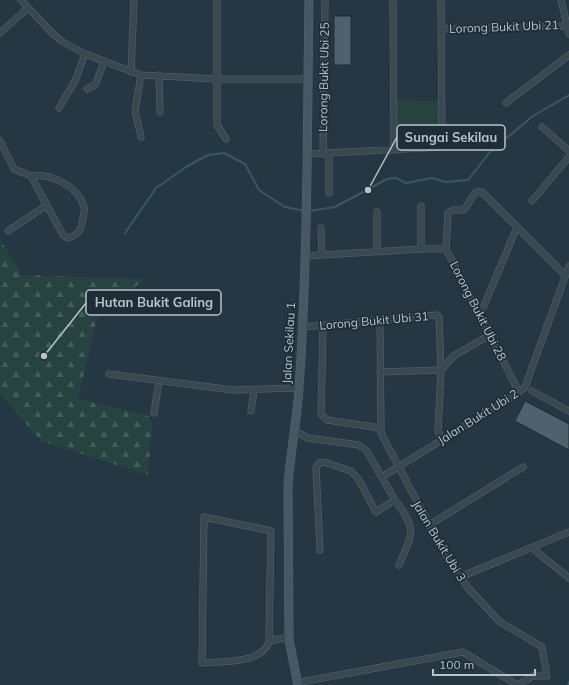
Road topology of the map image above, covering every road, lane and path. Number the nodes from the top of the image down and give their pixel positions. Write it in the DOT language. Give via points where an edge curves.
graph roads {
  1 [pos="21,0"];
  2 [pos="134,0"];
  3 [pos="217,0"];
  4 [pos="309,0"];
  5 [pos="325,0"];
  6 [pos="393,0"];
  7 [pos="441,0"];
  8 [pos="561,0"];
  9 [pos="28,8"];
  10 [pos="567,26"];
  11 [pos="441,29"];
  12 [pos="0,33"];
  13 [pos="569,34"];
  14 [pos="85,54"];
  15 [pos="569,55"];
  16 [pos="104,62"];
  17 [pos="131,72"];
  18 [pos="141,75"];
  19 [pos="159,75"];
  20 [pos="217,79"];
  21 [pos="308,79"];
  22 [pos="87,89"];
  23 [pos="506,104"];
  24 [pos="59,108"];
  25 [pos="160,112"];
  26 [pos="542,127"];
  27 [pos="141,137"];
  28 [pos="226,139"];
  29 [pos="0,141"];
  30 [pos="394,150"];
  31 [pos="569,151"];
  32 [pos="308,154"];
  33 [pos="326,154"];
  34 [pos="569,157"];
  35 [pos="31,176"];
  36 [pos="329,193"];
  37 [pos="532,202"];
  38 [pos="47,205"];
  39 [pos="421,206"];
  40 [pos="377,212"];
  41 [pos="517,227"];
  42 [pos="321,228"];
  43 [pos="8,231"];
  44 [pos="420,249"];
  45 [pos="446,249"];
  46 [pos="376,251"];
  47 [pos="322,255"];
  48 [pos="305,256"];
  49 [pos="569,266"];
  50 [pos="565,275"];
  51 [pos="480,315"];
  52 [pos="380,320"];
  53 [pos="323,325"];
  54 [pos="302,327"];
  55 [pos="490,335"];
  56 [pos="441,370"];
  57 [pos="380,372"];
  58 [pos="109,374"];
  59 [pos="159,381"];
  60 [pos="299,388"];
  61 [pos="254,390"];
  62 [pos="532,391"];
  63 [pos="520,392"];
  64 [pos="251,411"];
  65 [pos="569,411"];
  66 [pos="154,413"];
  67 [pos="380,428"];
  68 [pos="296,432"];
  69 [pos="442,440"];
  70 [pos="523,466"];
  71 [pos="398,468"];
  72 [pos="382,477"];
  73 [pos="395,500"];
  74 [pos="429,525"];
  75 [pos="569,532"];
  76 [pos="532,548"];
  77 [pos="320,550"];
  78 [pos="399,565"];
  79 [pos="460,577"];
  80 [pos="569,578"];
  81 [pos="289,637"];
  82 [pos="269,641"];
  83 [pos="297,682"];
  84 [pos="517,685"];
  1 -- 9 [label="street"];
  2 -- 17 [label="street"];
  3 -- 20 [label="street"];
  4 -- 21 [label="street, Jalan Sekilau 1"];
  5 -- 33 [label="street, Lorong Bukit Ubi 25"];
  6 -- 30 [label="street"];
  7 -- 11 [label="street"];
  8 -- 10 [label="street"];
  9 -- 12 [label="street"];
  9 -- 14 [label="street" via="58,38"];
  10 -- 11 [label="street, Lorong Bukit Ubi 21"];
  10 -- 13 [label="street"];
  11 -- 30 [label="street" via="442,147"];
  14 -- 16 [label="street"];
  14 -- 24 [label="street" via="75,81"];
  15 -- 23 [label="street"];
  16 -- 17 [label="street"];
  16 -- 22 [label="street" via="95,85"];
  17 -- 18 [label="street"];
  18 -- 19 [label="street"];
  18 -- 27 [label="street" via="135,110"];
  19 -- 20 [label="street"];
  19 -- 25 [label="street"];
  20 -- 21 [label="street"];
  20 -- 28 [label="street" via="217,125"];
  21 -- 32 [label="street, Jalan Sekilau 1"];
  26 -- 31 [label="street"];
  29 -- 35 [label="street" via="14,169"];
  30 -- 33 [label="street"];
  32 -- 33 [label="street"];
  32 -- 48 [label="street, Jalan Sekilau 1"];
  33 -- 36 [label="street, Lorong Bukit Ubi 25"];
  34 -- 37 [label="street"];
  35 -- 38 [label="street"];
  35 -- 38 [label="street" via="54,178 70,188 80,199 84,211 81,227 76,234 68,238 63,235"];
  38 -- 43 [label="street"];
  39 -- 44 [label="street"];
  40 -- 46 [label="street"];
  41 -- 45 [label="street" via="479,191 464,210 453,210 448,214"];
  41 -- 50 [label="street"];
  41 -- 51 [label="street"];
  42 -- 47 [label="street"];
  44 -- 45 [label="street, Lorong Bukit Ubi 28"];
  44 -- 46 [label="street, Lorong Bukit Ubi 28"];
  45 -- 51 [label="street, Lorong Bukit Ubi 28"];
  46 -- 47 [label="street, Lorong Bukit Ubi 28"];
  47 -- 48 [label="street, Lorong Bukit Ubi 28"];
  48 -- 54 [label="street, Jalan Sekilau 1"];
  49 -- 50 [label="street, Jalan Bukit Ubi 2"];
  50 -- 63 [label="street, Jalan Bukit Ubi 2" via="525,387"];
  51 -- 55 [label="street, Lorong Bukit Ubi 28"];
  52 -- 53 [label="street, Lorong Bukit Ubi 31"];
  52 -- 56 [label="street, Lorong Bukit Ubi 31" via="437,315"];
  52 -- 57 [label="street"];
  53 -- 54 [label="street, Lorong Bukit Ubi 31"];
  53 -- 67 [label="street" via="321,414 327,420"];
  54 -- 60 [label="street, Jalan Sekilau 1"];
  55 -- 56 [label="street" via="455,355"];
  55 -- 63 [label="street, Lorong Bukit Ubi 28"];
  56 -- 57 [label="street"];
  56 -- 69 [label="street" via="438,431"];
  57 -- 67 [label="street"];
  58 -- 59 [label="street"];
  59 -- 61 [label="street"];
  59 -- 66 [label="street"];
  60 -- 61 [label="street"];
  60 -- 68 [label="street, Jalan Sekilau 1"];
  61 -- 64 [label="street"];
  62 -- 65 [label="street"];
  63 -- 69 [label="street, Jalan Bukit Ubi 2"];
  67 -- 71 [label="street, Jalan Bukit Ubi 3"];
  68 -- 72 [label="street" via="308,438 358,445 366,450"];
  68 -- 81 [label="street, Jalan Sekilau 1" via="289,462 288,487"];
  69 -- 71 [label="street, Jalan Bukit Ubi 2"];
  70 -- 74 [label="street"];
  71 -- 72 [label="street, Jalan Bukit Ubi 2"];
  71 -- 74 [label="street, Jalan Bukit Ubi 3"];
  72 -- 73 [label="street"];
  73 -- 77 [label="street" via="376,512 359,480 351,471 324,462 319,464 316,468"];
  73 -- 78 [label="street" via="411,528 410,538"];
  74 -- 79 [label="street, Jalan Bukit Ubi 3"];
  75 -- 76 [label="street"];
  76 -- 79 [label="street"];
  76 -- 80 [label="street"];
  79 -- 84 [label="street, Jalan Bukit Ubi 3" via="495,618 542,647 547,676 533,676"];
  81 -- 82 [label="street"];
  81 -- 83 [label="street, Jalan Sekilau 1"];
  82 -- 82 [label="street" via="271,531 204,517 202,662 258,656 267,649"];
  83 -- 84 [label="street" via="463,652"];
}
